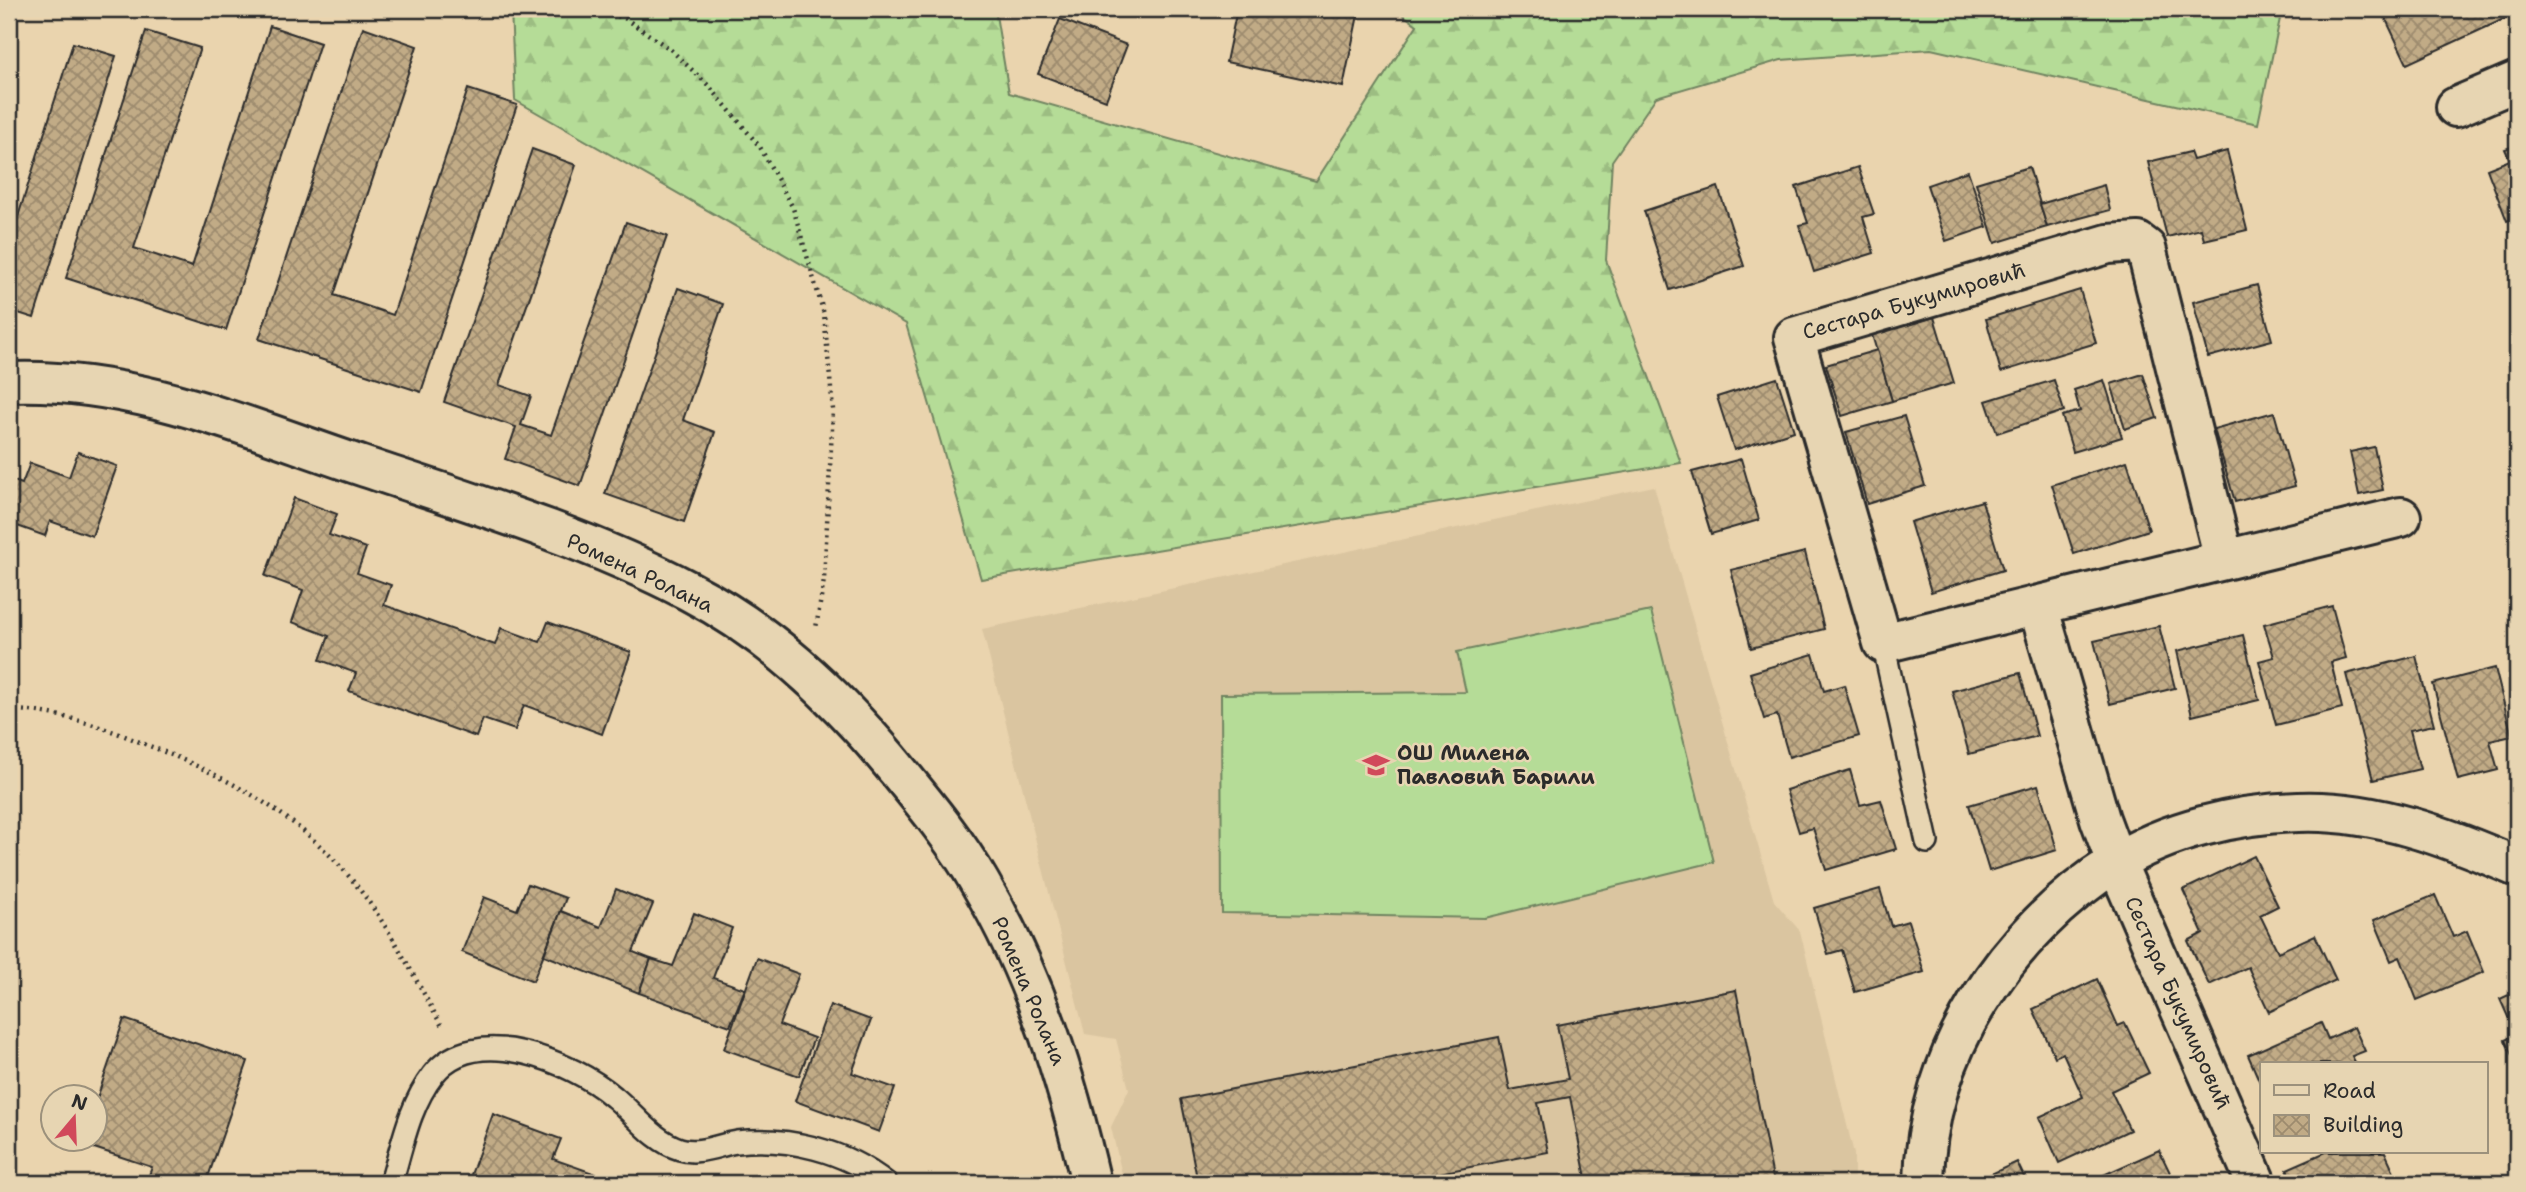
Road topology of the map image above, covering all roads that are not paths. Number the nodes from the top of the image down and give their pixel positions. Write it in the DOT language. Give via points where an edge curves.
graph roads {
  1 [pos="2517,82"];
  2 [pos="2455,107"];
  3 [pos="9,382"];
  4 [pos="2400,517"];
  5 [pos="2224,559"];
  6 [pos="2038,606"];
  7 [pos="1883,643"];
  8 [pos="1927,842"];
  9 [pos="2116,862"];
  10 [pos="2517,867"];
  11 [pos="391,1183"];
  12 [pos="886,1183"];
  13 [pos="1091,1183"];
  14 [pos="1924,1183"];
  15 [pos="2256,1183"];
  1 -- 2 [label="street"];
  3 -- 13 [label="street, Ромена Ролана" via="52,381 136,392 450,496 690,591 763,636 862,728 979,881 1030,983 1056,1049"];
  4 -- 5 [label="street"];
  5 -- 6 [label="street"];
  5 -- 7 [label="street, Сестара Букумировић" via="2146,248 2138,242 2108,244 1794,337"];
  6 -- 7 [label="street"];
  6 -- 9 [label="street, Сестара Букумировић"];
  7 -- 8 [label="lane"];
  9 -- 10 [label="street" via="2163,839 2210,825 2298,812 2397,822"];
  9 -- 14 [label="street" via="2028,938 1965,1023 1933,1112"];
  9 -- 15 [label="street, Сестара Букумировић"];
  11 -- 12 [label="lane" via="417,1101 433,1074 459,1056 502,1048 547,1059 589,1078 644,1126 681,1150 775,1139 849,1162"];
}
